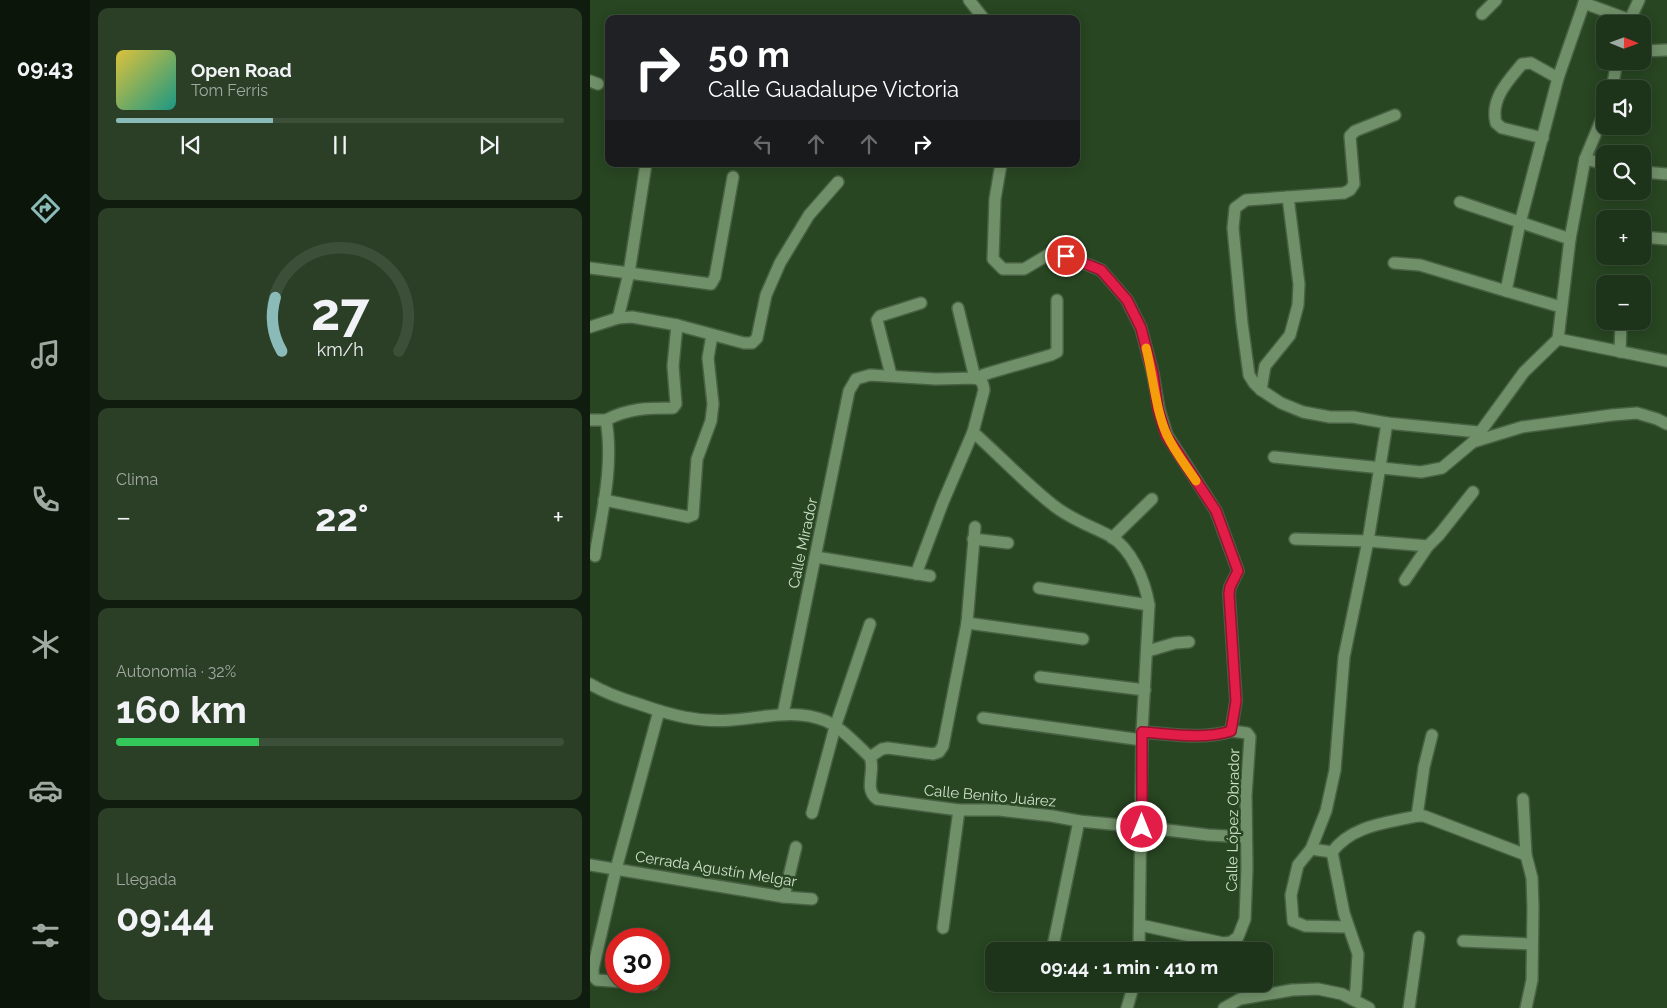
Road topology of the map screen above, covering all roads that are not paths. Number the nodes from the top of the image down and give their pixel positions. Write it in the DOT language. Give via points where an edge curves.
graph roads {
  1 [pos="969,0"];
  2 [pos="1496,0"];
  3 [pos="1639,0"];
  4 [pos="1583,2"];
  5 [pos="1482,14"];
  6 [pos="981,15"];
  7 [pos="1613,15"];
  8 [pos="1632,15"];
  9 [pos="1651,50"];
  10 [pos="1667,50"];
  11 [pos="1558,78"];
  12 [pos="1395,115"];
  13 [pos="1596,133"];
  14 [pos="1543,138"];
  15 [pos="1585,159"];
  16 [pos="1596,162"];
  17 [pos="646,167"];
  18 [pos="1000,167"];
  19 [pos="1651,173"];
  20 [pos="1667,174"];
  21 [pos="733,177"];
  22 [pos="838,182"];
  23 [pos="1288,197"];
  24 [pos="1460,202"];
  25 [pos="1520,222"];
  26 [pos="1651,238"];
  27 [pos="1570,239"];
  28 [pos="1667,239"];
  29 [pos="1394,263"];
  30 [pos="590,268"];
  31 [pos="629,273"];
  32 [pos="1506,291"];
  33 [pos="1056,300"];
  34 [pos="921,304"];
  35 [pos="1561,307"];
  36 [pos="958,308"];
  37 [pos="618,318"];
  38 [pos="677,325"];
  39 [pos="590,327"];
  40 [pos="1621,330"];
  41 [pos="712,335"];
  42 [pos="1558,339"];
  43 [pos="1620,352"];
  44 [pos="1667,361"];
  45 [pos="891,375"];
  46 [pos="978,379"];
  47 [pos="1261,390"];
  48 [pos="590,420"];
  49 [pos="606,420"];
  50 [pos="1387,423"];
  51 [pos="1667,424"];
  52 [pos="973,432"];
  53 [pos="1475,437"];
  54 [pos="1274,457"];
  55 [pos="1379,467"];
  56 [pos="1473,492"];
  57 [pos="1152,499"];
  58 [pos="604,500"];
  59 [pos="975,528"];
  60 [pos="1112,538"];
  61 [pos="1295,539"];
  62 [pos="973,540"];
  63 [pos="1368,541"];
  64 [pos="1008,543"];
  65 [pos="1428,546"];
  66 [pos="595,556"];
  67 [pos="816,557"];
  68 [pos="916,574"];
  69 [pos="930,576"];
  70 [pos="1405,580"];
  71 [pos="1039,588"];
  72 [pos="1149,604"];
  73 [pos="870,624"];
  74 [pos="967,624"];
  75 [pos="1083,639"];
  76 [pos="1189,642"];
  77 [pos="1148,651"];
  78 [pos="1040,677"];
  79 [pos="590,684"];
  80 [pos="1145,690"];
  81 [pos="659,711"];
  82 [pos="783,714"];
  83 [pos="983,718"];
  84 [pos="835,727"];
  85 [pos="1231,731"];
  86 [pos="1432,735"];
  87 [pos="1142,736"];
  88 [pos="870,757"];
  89 [pos="1523,799"];
  90 [pos="959,810"];
  91 [pos="812,813"];
  92 [pos="1417,816"];
  93 [pos="1078,821"];
  94 [pos="1142,827"];
  95 [pos="1246,837"];
  96 [pos="796,847"];
  97 [pos="1311,849"];
  98 [pos="1332,852"];
  99 [pos="1526,855"];
  100 [pos="590,865"];
  101 [pos="616,869"];
  102 [pos="784,897"];
  103 [pos="812,899"];
  104 [pos="1140,925"];
  105 [pos="1348,927"];
  106 [pos="943,928"];
  107 [pos="1419,936"];
  108 [pos="1463,941"];
  109 [pos="1054,942"];
  110 [pos="1139,942"];
  111 [pos="1532,944"];
  112 [pos="605,981"];
  113 [pos="1132,992"];
  114 [pos="1354,1000"];
  115 [pos="1127,1008"];
  116 [pos="1224,1008"];
  117 [pos="1369,1008"];
  118 [pos="1409,1008"];
  119 [pos="1526,1008"];
  1 -- 6 [label="street"];
  2 -- 5 [label="street"];
  3 -- 8 [label="street"];
  4 -- 7 [label="street"];
  4 -- 11 [label="street"];
  9 -- 10 [label="street"];
  11 -- 14 [label="street"];
  11 -- 14 [label="street" via="1531,63 1522,64 1500,90 1493,114 1502,128"];
  12 -- 23 [label="street" via="1350,136 1354,184 1350,190"];
  13 -- 15 [label="street"];
  14 -- 25 [label="street"];
  15 -- 16 [label="street"];
  15 -- 27 [label="street"];
  17 -- 31 [label="street"];
  18 -- 85 [label="street, Calle López Obrador" via="995,199 993,259 1003,269 1024,269 1051,253 1101,270 1127,300 1141,328 1166,435 1216,511 1238,571 1229,594 1236,701"];
  19 -- 20 [label="street"];
  21 -- 31 [label="street" via="715,277 711,284"];
  22 -- 41 [label="street" via="809,215 780,263 766,295 757,338 752,343 744,343"];
  23 -- 47 [label="street" via="1299,284 1298,304 1290,335 1265,366"];
  23 -- 47 [label="street" via="1246,200 1235,208 1233,228 1244,340 1249,375"];
  24 -- 25 [label="street"];
  25 -- 27 [label="street"];
  25 -- 32 [label="street"];
  26 -- 28 [label="street"];
  27 -- 35 [label="street"];
  29 -- 32 [label="street" via="1420,265"];
  30 -- 31 [label="street"];
  31 -- 37 [label="street"];
  32 -- 35 [label="street"];
  33 -- 46 [label="street" via="1057,352"];
  34 -- 45 [label="street" via="880,316 877,320"];
  35 -- 42 [label="street"];
  36 -- 46 [label="street"];
  37 -- 38 [label="street" via="632,317"];
  37 -- 39 [label="street"];
  38 -- 41 [label="street"];
  38 -- 49 [label="street" via="676,404 673,408 624,411"];
  40 -- 43 [label="street"];
  41 -- 58 [label="street" via="708,358 712,404 710,421 697,459 693,514 688,517"];
  42 -- 43 [label="street"];
  42 -- 53 [label="street" via="1524,372"];
  43 -- 44 [label="street"];
  45 -- 46 [label="street"];
  45 -- 67 [label="street, Calle Mirador" via="870,375 856,380 849,391"];
  46 -- 52 [label="street" via="984,384 984,390"];
  47 -- 50 [label="street" via="1302,412"];
  48 -- 49 [label="street"];
  49 -- 58 [label="street" via="609,437"];
  50 -- 53 [label="street"];
  50 -- 55 [label="street"];
  51 -- 53 [label="street" via="1637,413 1522,427"];
  52 -- 60 [label="street" via="1052,505"];
  52 -- 68 [label="street"];
  53 -- 55 [label="street" via="1442,468 1421,472"];
  54 -- 55 [label="street"];
  55 -- 63 [label="street"];
  56 -- 65 [label="street"];
  57 -- 60 [label="street"];
  58 -- 66 [label="street"];
  59 -- 62 [label="street"];
  60 -- 72 [label="street" via="1128,553 1142,575"];
  61 -- 63 [label="street"];
  62 -- 64 [label="street"];
  62 -- 74 [label="street"];
  63 -- 65 [label="street"];
  63 -- 97 [label="street" via="1344,657 1335,770 1326,811"];
  65 -- 70 [label="street"];
  67 -- 68 [label="street"];
  67 -- 82 [label="street, Calle Mirador"];
  68 -- 69 [label="street"];
  71 -- 72 [label="street"];
  72 -- 77 [label="street"];
  73 -- 84 [label="street"];
  74 -- 75 [label="street"];
  74 -- 88 [label="street" via="943,746 939,752 888,748"];
  76 -- 77 [label="street"];
  77 -- 80 [label="street"];
  78 -- 80 [label="street"];
  79 -- 81 [label="street" via="611,695"];
  80 -- 87 [label="street"];
  81 -- 82 [label="street" via="704,721"];
  81 -- 101 [label="street"];
  82 -- 84 [label="street" via="826,721"];
  83 -- 87 [label="street"];
  84 -- 88 [label="street"];
  84 -- 91 [label="street"];
  85 -- 87 [label="street" via="1208,735"];
  85 -- 95 [label="street, Calle López Obrador" via="1250,736"];
  86 -- 92 [label="street"];
  87 -- 94 [label="street"];
  88 -- 90 [label="street, Calle Benito Juárez" via="873,763 870,788 877,799"];
  89 -- 99 [label="street"];
  90 -- 93 [label="street, Calle Benito Juárez" via="999,810"];
  90 -- 106 [label="street"];
  92 -- 98 [label="street" via="1354,833"];
  92 -- 99 [label="street"];
  93 -- 94 [label="street, Calle Benito Juárez"];
  93 -- 109 [label="street"];
  94 -- 95 [label="street, Calle Benito Juárez"];
  94 -- 104 [label="street"];
  95 -- 104 [label="street, Calle López Obrador" via="1246,919 1238,937 1223,943"];
  96 -- 102 [label="street"];
  97 -- 98 [label="street"];
  97 -- 105 [label="street" via="1298,865 1291,894 1293,921 1305,926"];
  98 -- 105 [label="street"];
  99 -- 111 [label="street" via="1532,878"];
  100 -- 101 [label="street, Cerrada Agustín Melgar"];
  101 -- 102 [label="street, Cerrada Agustín Melgar"];
  101 -- 112 [label="street" via="593,969 597,980"];
  102 -- 103 [label="street, Cerrada Agustín Melgar"];
  104 -- 110 [label="street"];
  105 -- 114 [label="street" via="1358,954"];
  107 -- 118 [label="street"];
  108 -- 111 [label="street"];
  111 -- 119 [label="street" via="1532,980"];
  113 -- 115 [label="street"];
  114 -- 116 [label="street" via="1333,991 1292,990 1240,999"];
  114 -- 117 [label="street"];
}
